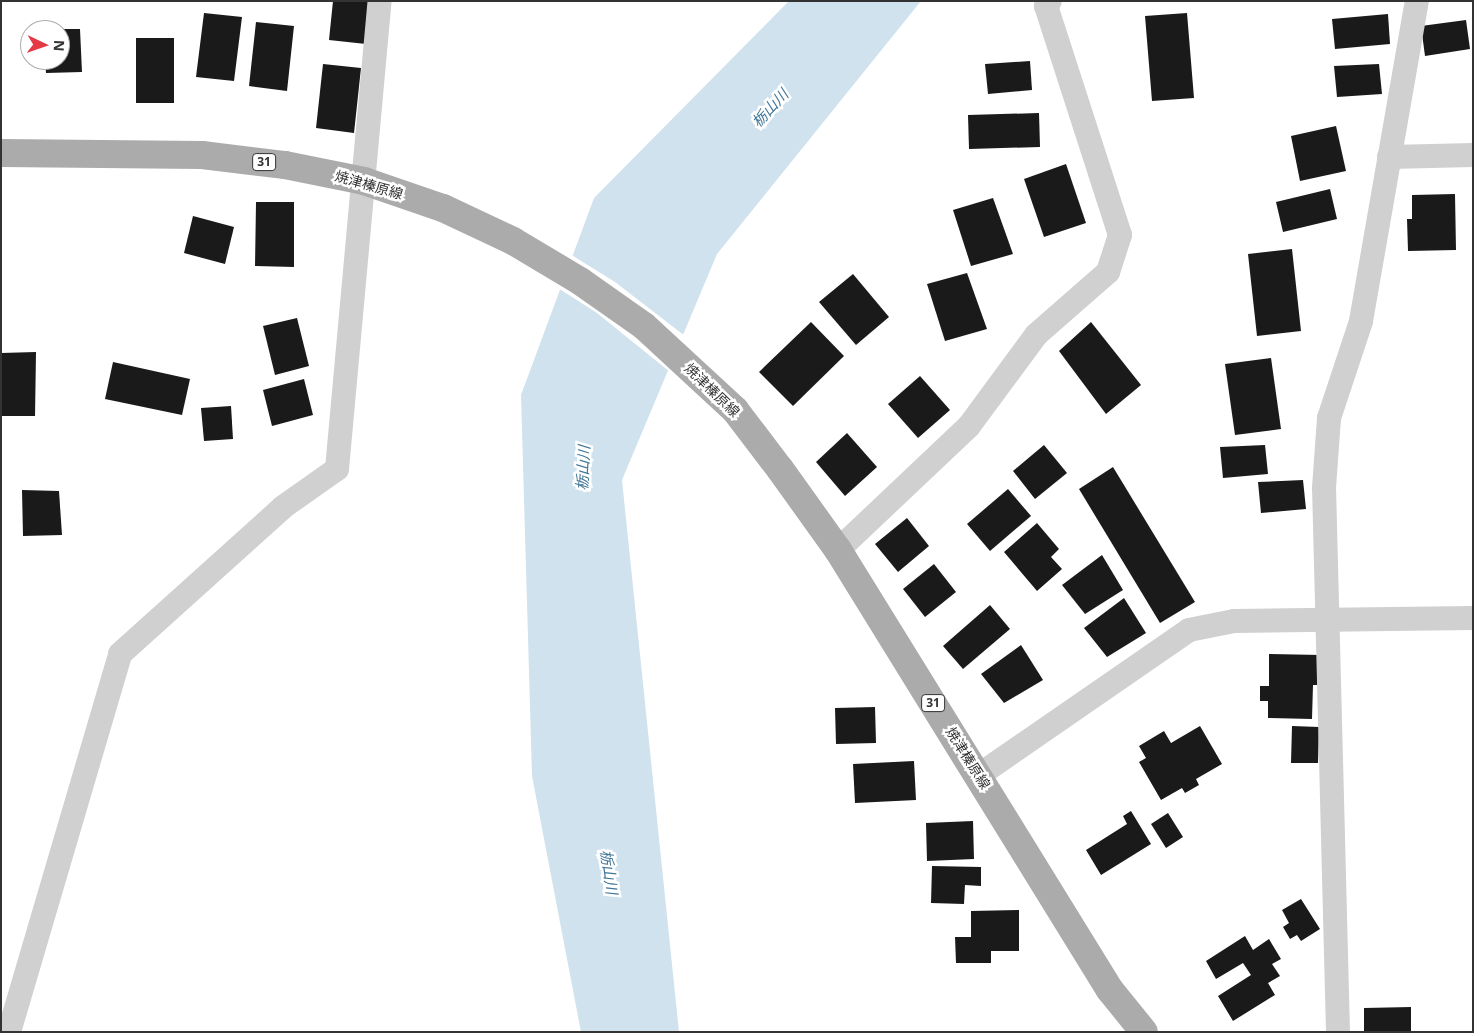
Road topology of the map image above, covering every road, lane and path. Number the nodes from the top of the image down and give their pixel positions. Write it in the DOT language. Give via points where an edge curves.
graph roads {
  1 [pos="380,1"];
  2 [pos="1050,1"];
  3 [pos="1417,1"];
  4 [pos="1,153"];
  5 [pos="1473,155"];
  6 [pos="1389,157"];
  7 [pos="364,181"];
  8 [pos="838,550"];
  9 [pos="1473,618"];
  10 [pos="1327,620"];
  11 [pos="979,775"];
  12 [pos="8,1016"];
  13 [pos="1144,1032"];
  14 [pos="1338,1032"];
  1 -- 7 [label="street"];
  2 -- 8 [label="street" via="1046,6 1120,235 1108,272 1036,335 969,426"];
  3 -- 6 [label="street"];
  4 -- 7 [label="main road, 焼津榛原線 / 31" via="202,155 285,165"];
  5 -- 6 [label="street"];
  6 -- 10 [label="street" via="1361,321 1329,418 1324,488"];
  7 -- 8 [label="main road, 焼津榛原線 / 31" via="443,208 513,241 580,281 644,326 735,410"];
  7 -- 12 [label="street" via="359,203 337,468 283,507 120,654"];
  8 -- 11 [label="main road, 焼津榛原線 / 31"];
  9 -- 10 [label="street"];
  10 -- 11 [label="street" via="1234,621 1189,630"];
  10 -- 14 [label="street"];
  11 -- 13 [label="main road, 焼津榛原線 / 31" via="1110,990"];
}
